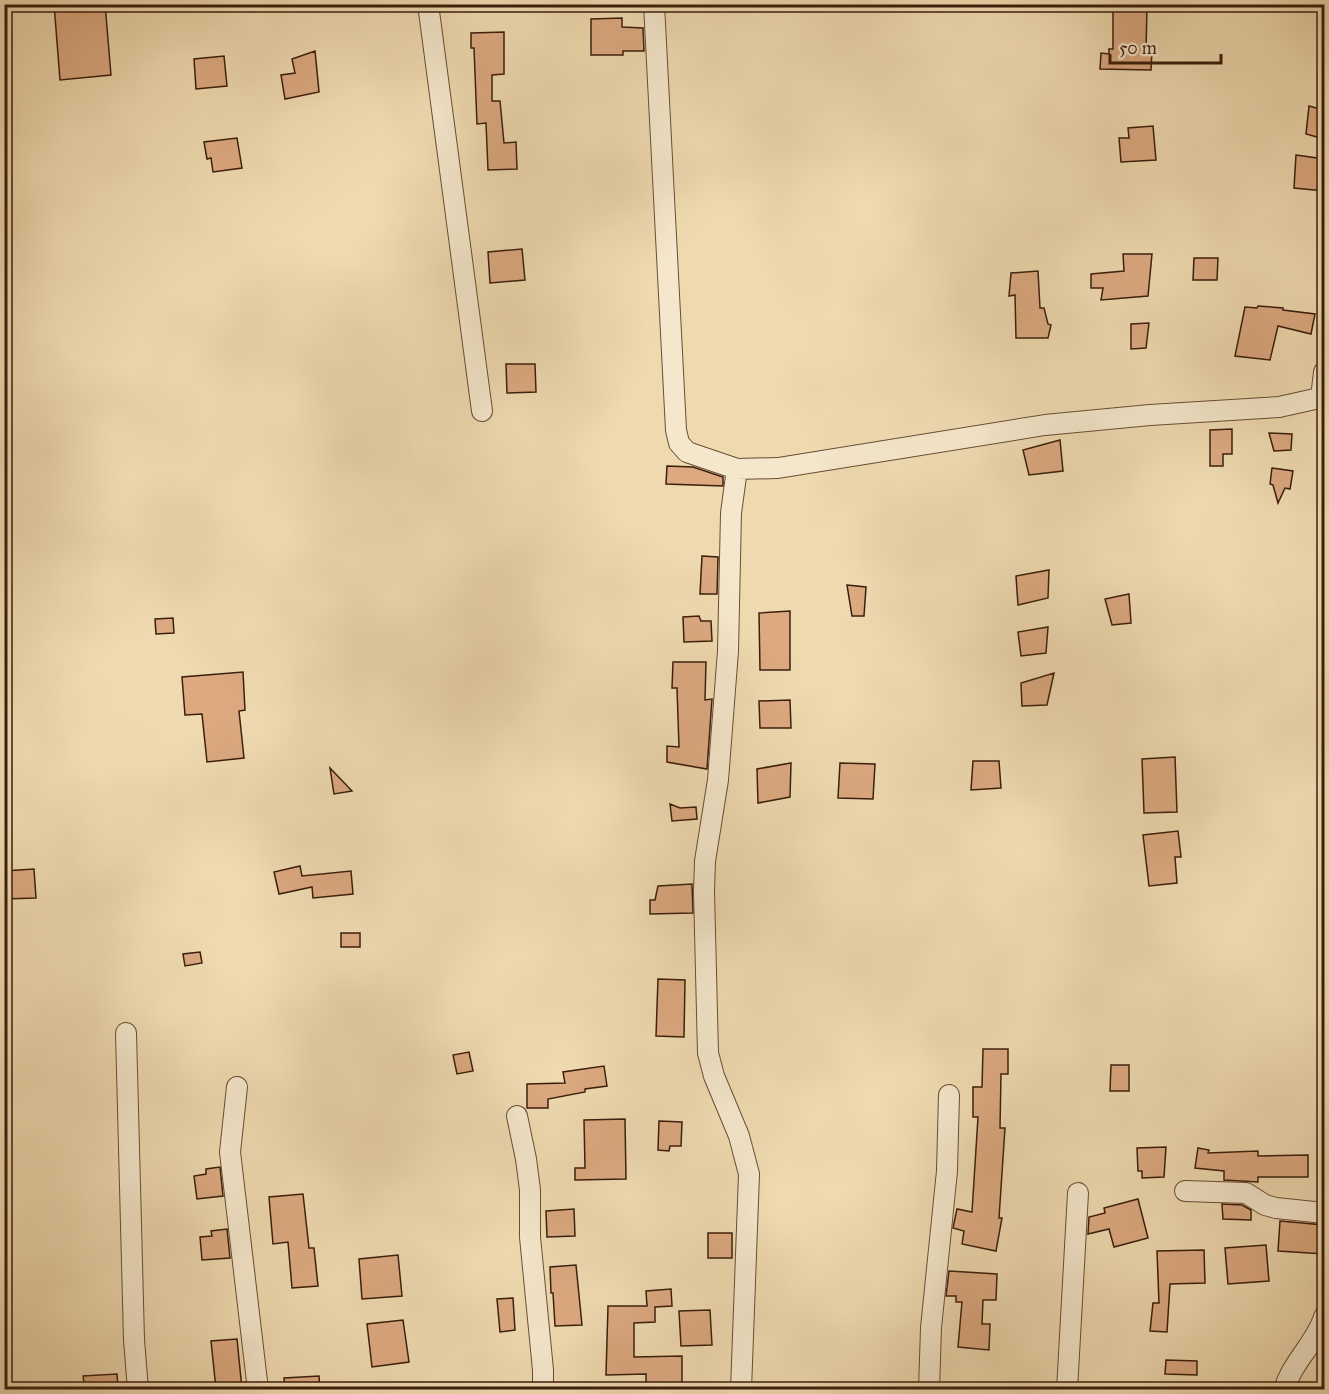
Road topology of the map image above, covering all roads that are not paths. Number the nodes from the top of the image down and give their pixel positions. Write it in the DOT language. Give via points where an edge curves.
graph roads {
  1 [pos="428,4"];
  2 [pos="654,4"];
  3 [pos="1324,372"];
  4 [pos="1323,398"];
  5 [pos="482,411"];
  6 [pos="737,469"];
  7 [pos="126,1033"];
  8 [pos="237,1087"];
  9 [pos="949,1095"];
  10 [pos="517,1116"];
  11 [pos="1185,1191"];
  12 [pos="1078,1194"];
  13 [pos="1324,1213"];
  14 [pos="1324,1317"];
  15 [pos="138,1389"];
  16 [pos="258,1389"];
  17 [pos="543,1389"];
  18 [pos="741,1389"];
  19 [pos="929,1389"];
  20 [pos="1067,1389"];
  21 [pos="1284,1389"];
  1 -- 5 [label="street"];
  2 -- 6 [label="street" via="676,430 679,443 687,452"];
  3 -- 4 [label="street"];
  4 -- 6 [label="street" via="1279,407 1045,425 778,468"];
  6 -- 18 [label="street" via="731,513 728,651 718,780 704,891 708,1053 739,1136 748,1174"];
  7 -- 15 [label="street"];
  8 -- 16 [label="street" via="230,1152"];
  9 -- 19 [label="street" via="947,1172 931,1328"];
  10 -- 17 [label="street" via="530,1190 530,1238"];
  11 -- 13 [label="street" via="1246,1193 1264,1205"];
  12 -- 20 [label="street"];
  14 -- 21 [label="street"];
}
